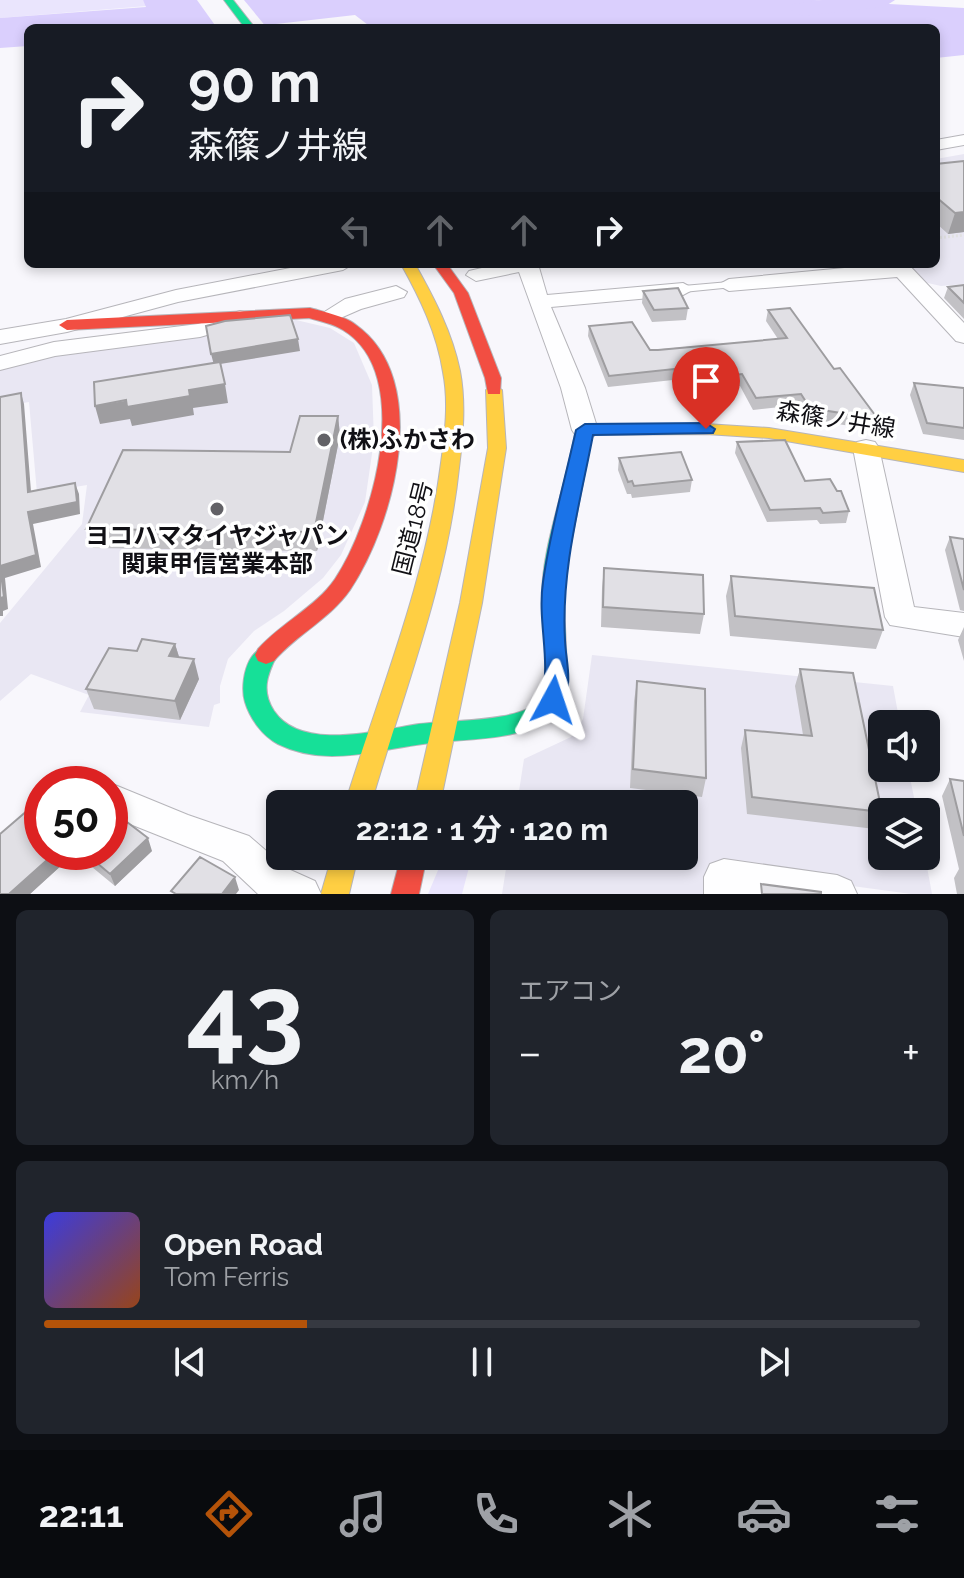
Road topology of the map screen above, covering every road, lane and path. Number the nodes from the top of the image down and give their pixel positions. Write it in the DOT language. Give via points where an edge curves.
graph roads {
  1 [pos="210,0"];
  2 [pos="228,0"];
  3 [pos="227,24"];
  4 [pos="247,24"];
  5 [pos="964,140"];
  6 [pos="940,144"];
  7 [pos="964,235"];
  8 [pos="940,238"];
  9 [pos="322,268"];
  10 [pos="410,268"];
  11 [pos="443,268"];
  12 [pos="509,268"];
  13 [pos="529,268"];
  14 [pos="890,268"];
  15 [pos="900,268"];
  16 [pos="476,275"];
  17 [pos="729,285"];
  18 [pos="683,289"];
  19 [pos="945,289"];
  20 [pos="921,291"];
  21 [pos="396,292"];
  22 [pos="538,302"];
  23 [pos="249,315"];
  24 [pos="329,316"];
  25 [pos="67,325"];
  26 [pos="964,336"];
  27 [pos="0,337"];
  28 [pos="0,363"];
  29 [pos="585,430"];
  30 [pos="866,448"];
  31 [pos="964,466"];
  32 [pos="964,625"];
  33 [pos="444,731"];
  34 [pos="375,740"];
  35 [pos="362,790"];
  36 [pos="430,790"];
  37 [pos="128,807"];
  38 [pos="341,870"];
  39 [pos="411,870"];
  40 [pos="301,894"];
  41 [pos="335,894"];
  42 [pos="405,894"];
  43 [pos="724,894"];
  44 [pos="837,894"];
  1 -- 3 [label="main road"];
  2 -- 4 [label="main road"];
  5 -- 6 [label="street"];
  7 -- 8 [label="path"];
  9 -- 25 [label="street" via="176,296"];
  10 -- 34 [label="main road, 国道18号" via="432,304 454,390 452,467 432,563"];
  11 -- 33 [label="main road" via="461,293 493,378 497,448"];
  12 -- 16 [label="street"];
  13 -- 22 [label="street"];
  14 -- 17 [label="street"];
  15 -- 20 [label="street"];
  17 -- 18 [label="lane"];
  18 -- 22 [label="street"];
  19 -- 20 [label="street"];
  20 -- 26 [label="street"];
  21 -- 24 [label="street"];
  22 -- 29 [label="street"];
  23 -- 24 [label="main road"];
  23 -- 25 [label="main road"];
  23 -- 28 [label="street" via="200,330 54,349"];
  24 -- 34 [label="main road" via="367,337 385,375 391,430 385,485 356,562 339,589 270,649 255,672 254,691 260,711 275,729 301,741 336,746"];
  25 -- 27 [label="street"];
  29 -- 30 [label="main road, 森篠ノ井線" via="769,433"];
  29 -- 33 [label="main road" via="553,584 559,678 553,700 536,716 511,725"];
  30 -- 31 [label="main road, 森篠ノ井線"];
  30 -- 32 [label="street" via="901,617"];
  33 -- 34 [label="main road"];
  33 -- 36 [label="main road"];
  34 -- 35 [label="main road, 国道18号"];
  37 -- 40 [label="street" via="236,848 272,881"];
  38 -- 41 [label="main road"];
  39 -- 42 [label="main road"];
  43 -- 44 [label="street" via="724,877"];
}
